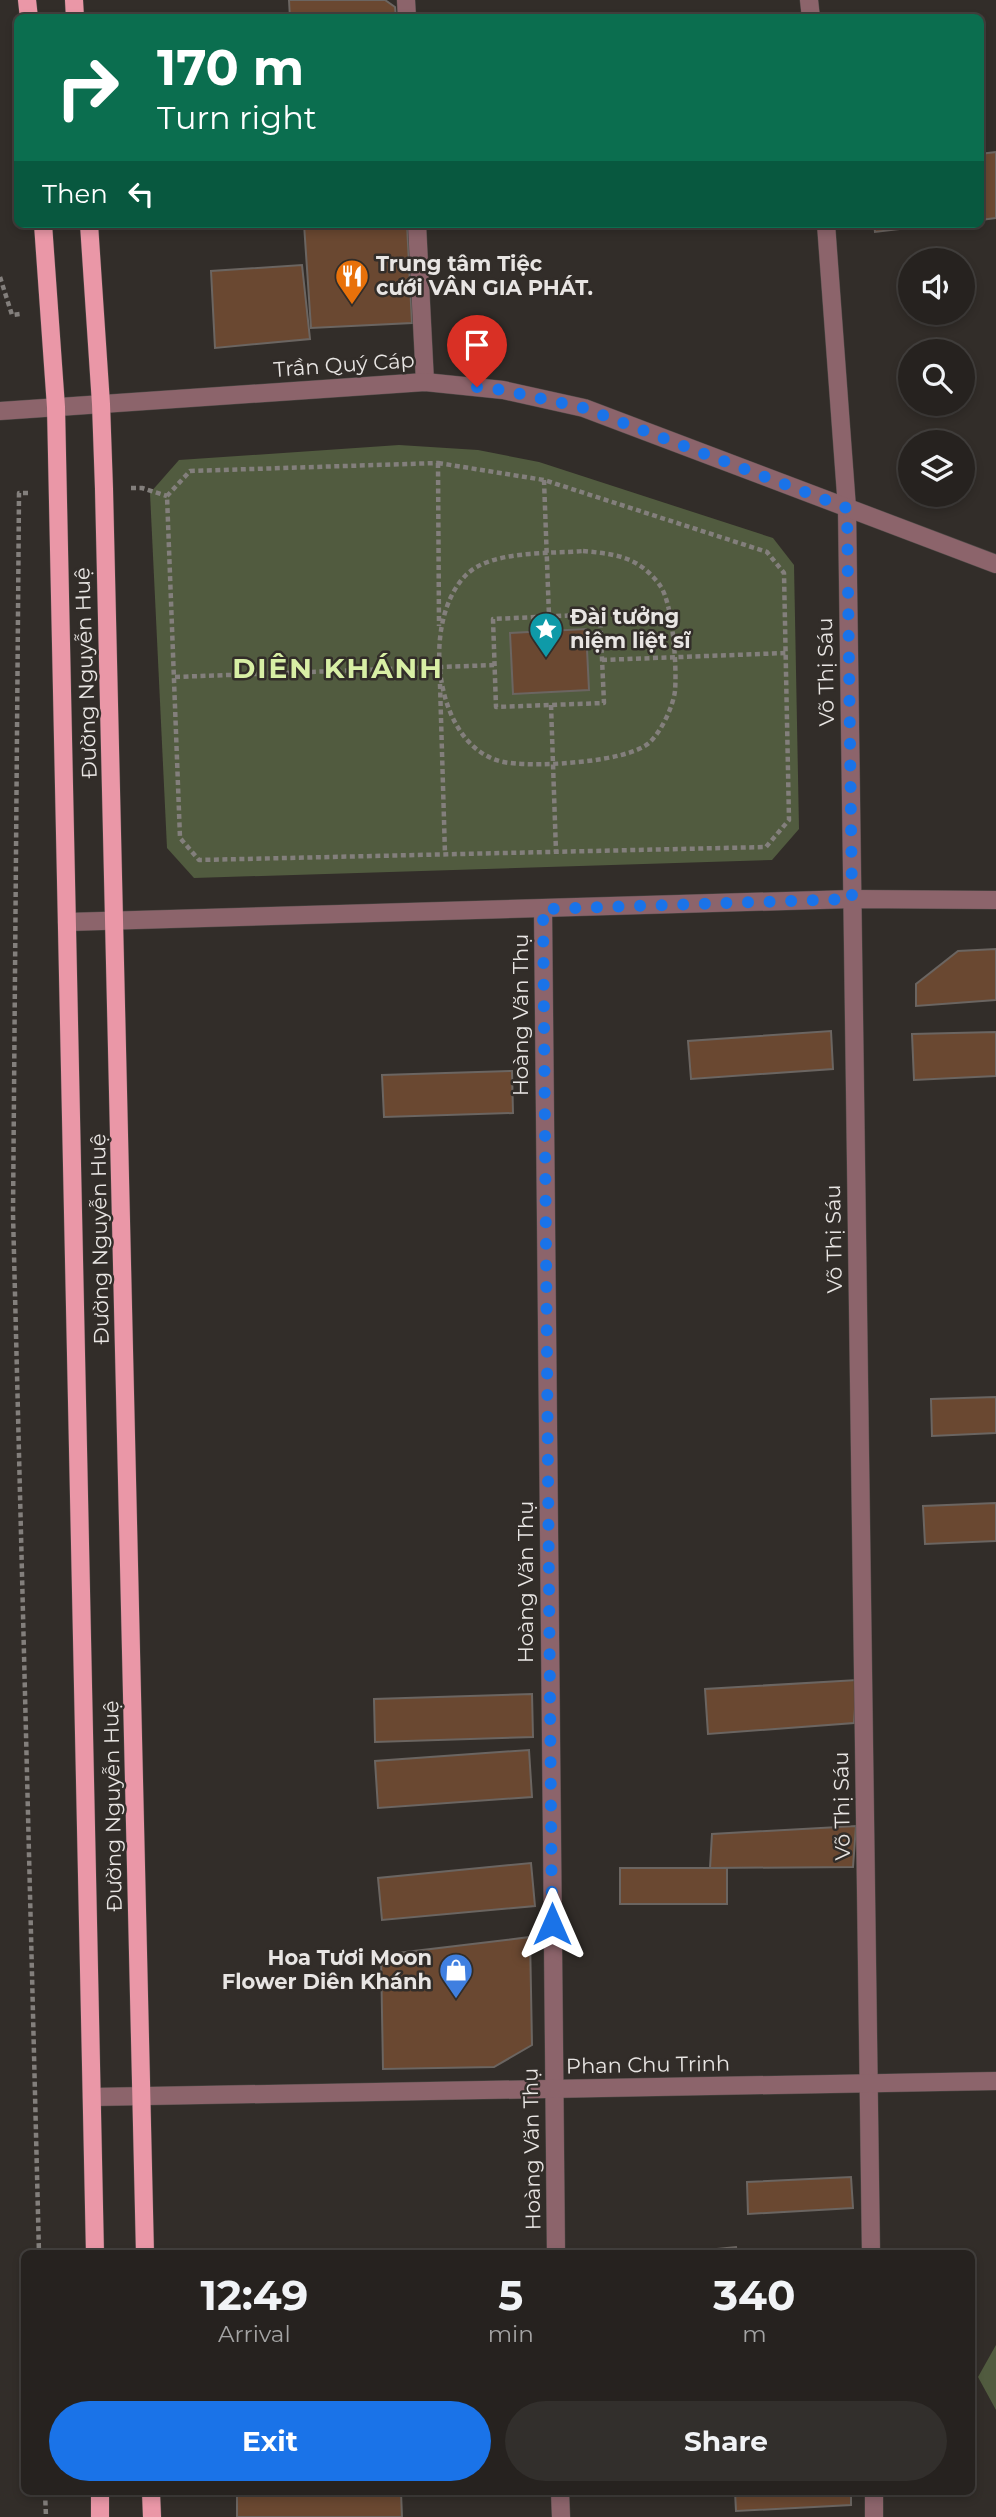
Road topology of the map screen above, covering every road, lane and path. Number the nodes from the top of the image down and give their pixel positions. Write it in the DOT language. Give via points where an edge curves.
graph roads {
  1 [pos="43,228"];
  2 [pos="89,228"];
  3 [pos="417,228"];
  4 [pos="826,228"];
  5 [pos="425,382"];
  6 [pos="101,404"];
  7 [pos="56,407"];
  8 [pos="0,411"];
  9 [pos="438,463"];
  10 [pos="544,480"];
  11 [pos="19,493"];
  12 [pos="847,508"];
  13 [pos="546,554"];
  14 [pos="996,565"];
  15 [pos="549,616"];
  16 [pos="786,653"];
  17 [pos="673,655"];
  18 [pos="602,660"];
  19 [pos="494,665"];
  20 [pos="440,667"];
  21 [pos="174,677"];
  22 [pos="551,705"];
  23 [pos="553,763"];
  24 [pos="556,852"];
  25 [pos="445,854"];
  26 [pos="852,899"];
  27 [pos="996,900"];
  28 [pos="543,909"];
  29 [pos="116,921"];
  30 [pos="67,922"];
  31 [pos="996,2081"];
  32 [pos="869,2083"];
  33 [pos="553,2089"];
  34 [pos="142,2096"];
  35 [pos="92,2097"];
  36 [pos="39,2250"];
  37 [pos="95,2250"];
  38 [pos="145,2250"];
  39 [pos="556,2250"];
  40 [pos="871,2250"];
  41 [pos="45,2495"];
  42 [pos="100,2495"];
  43 [pos="151,2495"];
  44 [pos="561,2495"];
  45 [pos="874,2495"];
  46 [pos="46,2517"];
  47 [pos="100,2517"];
  48 [pos="152,2517"];
  49 [pos="561,2517"];
  50 [pos="874,2517"];
  1 -- 7 [label="main road, Đường Nguyễn Huệ"];
  2 -- 6 [label="main road, Đường Nguyễn Huệ"];
  3 -- 5 [label="street"];
  4 -- 12 [label="street, Võ Thị Sáu"];
  5 -- 6 [label="street, Trần Quý Cáp"];
  5 -- 12 [label="street, Trần Quý Cáp" via="503,390 584,408"];
  6 -- 7 [label="street, Trần Quý Cáp"];
  6 -- 29 [label="main road, Đường Nguyễn Huệ"];
  7 -- 8 [label="street, Trần Quý Cáp"];
  7 -- 30 [label="main road, Đường Nguyễn Huệ"];
  9 -- 10 [label="path"];
  9 -- 20 [label="path"];
  9 -- 21 [label="path" via="190,471 167,496"];
  10 -- 13 [label="path"];
  10 -- 16 [label="path" via="767,552 784,573"];
  11 -- 36 [label="path" via="13,1214"];
  12 -- 14 [label="street, Trần Quý Cáp"];
  12 -- 26 [label="street, Võ Thị Sáu"];
  13 -- 15 [label="path"];
  13 -- 17 [label="path" via="613,554 640,565 662,587"];
  13 -- 20 [label="path" via="508,557 466,575 449,599"];
  15 -- 18 [label="path" via="600,614"];
  15 -- 19 [label="path" via="493,619"];
  16 -- 17 [label="path"];
  16 -- 24 [label="path" via="789,820 766,846"];
  17 -- 18 [label="path"];
  17 -- 23 [label="path" via="675,693 663,724 649,743 624,756"];
  18 -- 22 [label="path" via="604,703"];
  19 -- 20 [label="path"];
  19 -- 22 [label="path" via="496,707"];
  20 -- 21 [label="path"];
  20 -- 23 [label="path" via="446,703 461,735 484,755 508,763"];
  20 -- 25 [label="path"];
  21 -- 25 [label="path" via="180,838 200,860"];
  22 -- 23 [label="path"];
  23 -- 24 [label="path"];
  24 -- 25 [label="path"];
  26 -- 27 [label="street"];
  26 -- 28 [label="street"];
  26 -- 32 [label="street, Võ Thị Sáu"];
  28 -- 29 [label="street"];
  28 -- 33 [label="street, Hoàng Văn Thụ"];
  29 -- 30 [label="street"];
  29 -- 34 [label="main road, Đường Nguyễn Huệ"];
  30 -- 35 [label="main road, Đường Nguyễn Huệ"];
  31 -- 32 [label="street, Phan Chu Trinh"];
  32 -- 33 [label="street, Phan Chu Trinh"];
  32 -- 40 [label="street, Võ Thị Sáu"];
  33 -- 34 [label="street, Phan Chu Trinh"];
  33 -- 39 [label="street, Hoàng Văn Thụ"];
  34 -- 35 [label="street, Phan Chu Trinh"];
  34 -- 38 [label="main road, Đường Nguyễn Huệ"];
  35 -- 37 [label="main road, Đường Nguyễn Huệ"];
  41 -- 46 [label="path"];
  42 -- 47 [label="main road"];
  43 -- 48 [label="main road"];
  44 -- 49 [label="street"];
  45 -- 50 [label="street"];
}
